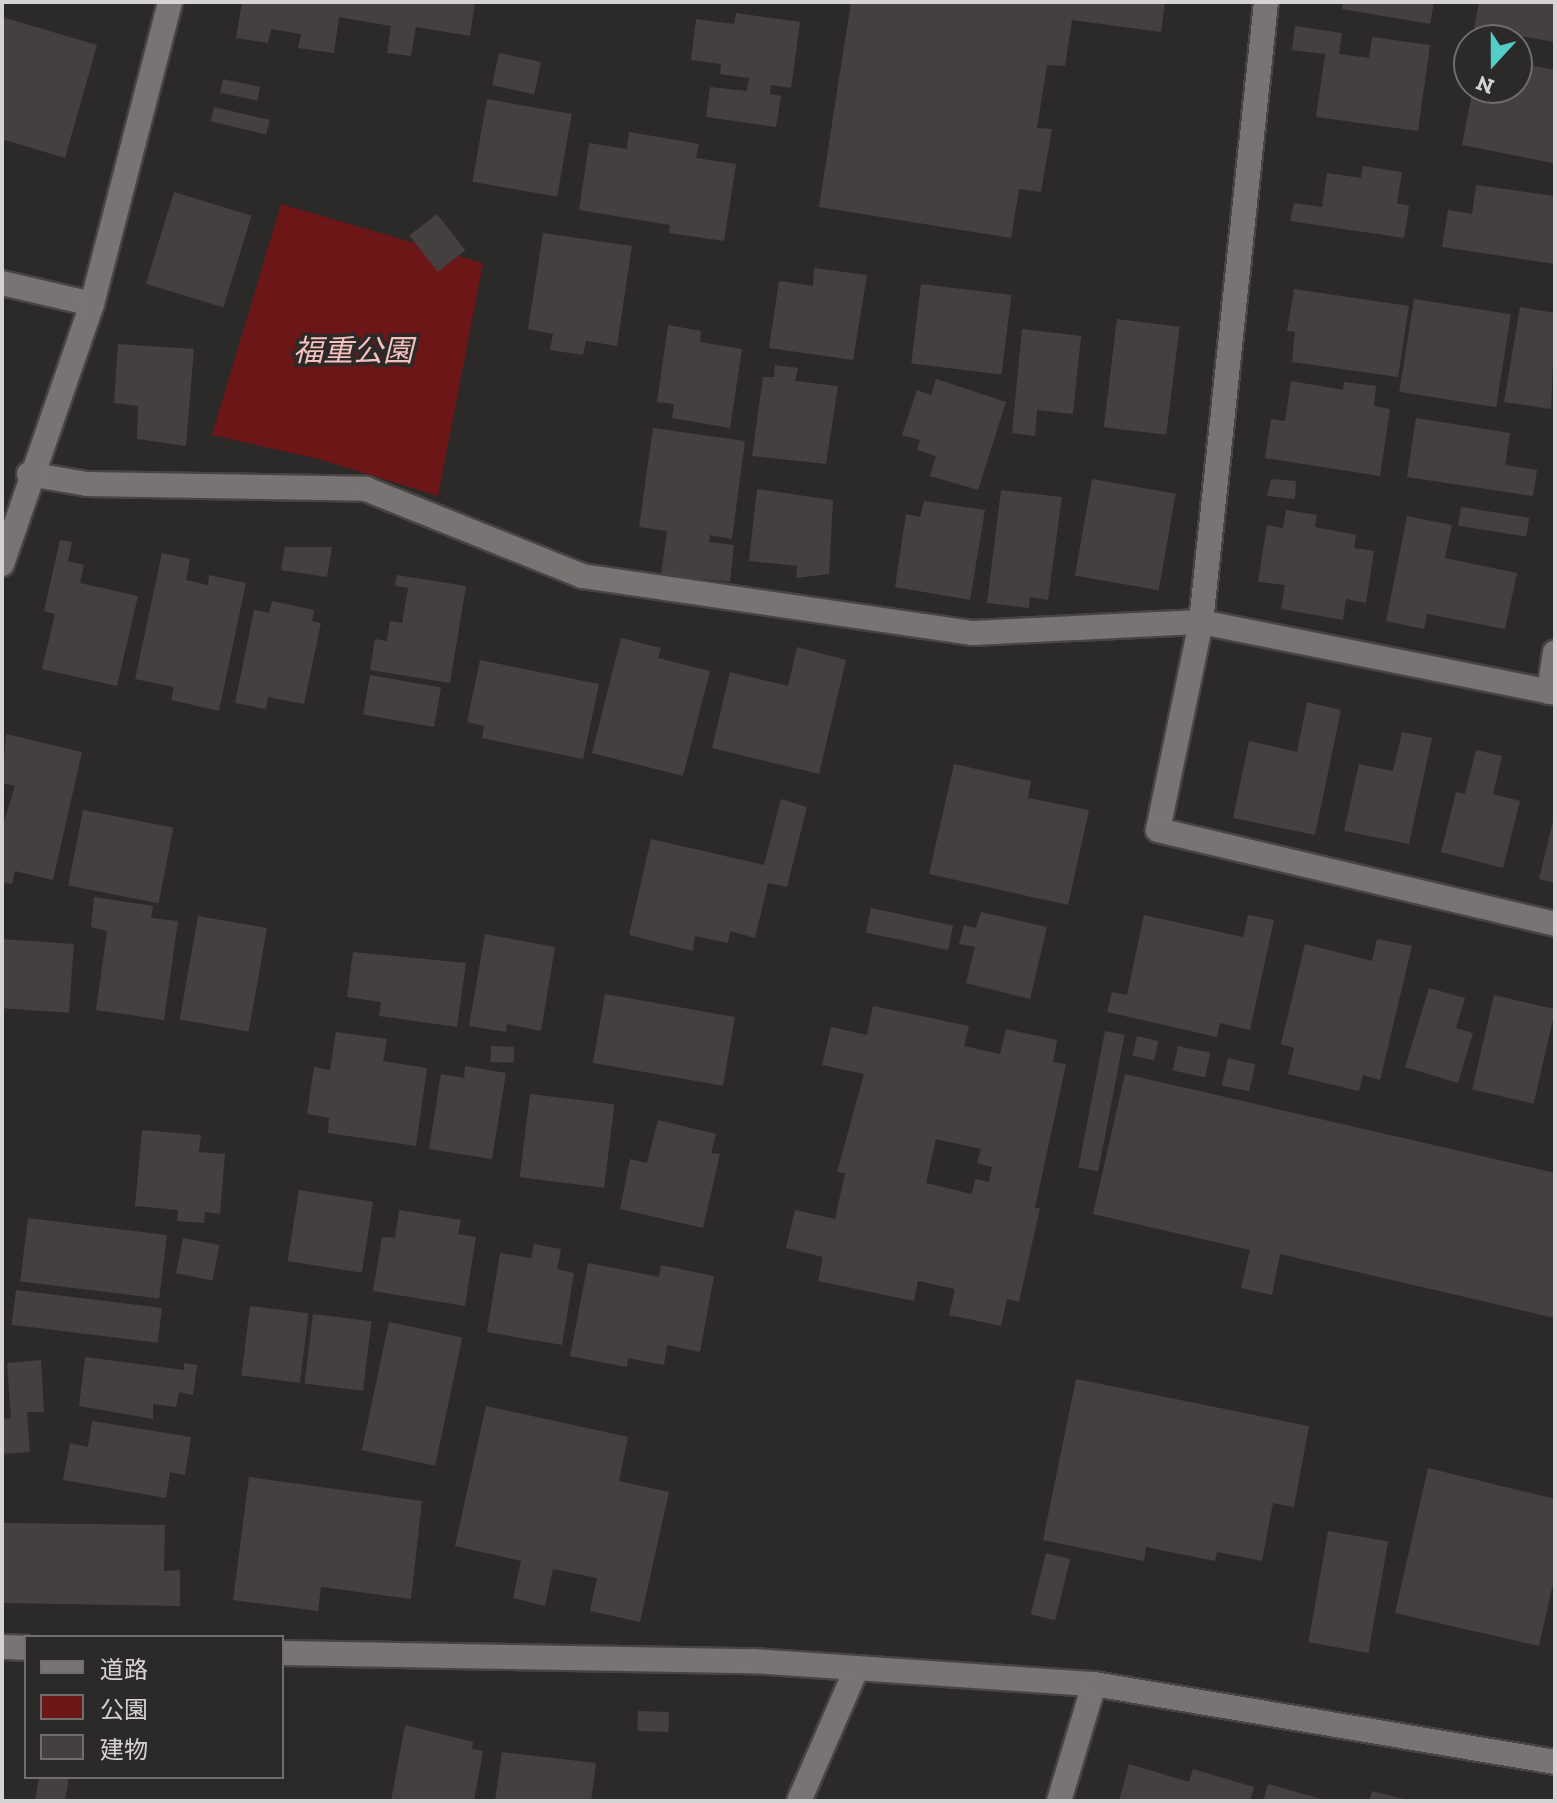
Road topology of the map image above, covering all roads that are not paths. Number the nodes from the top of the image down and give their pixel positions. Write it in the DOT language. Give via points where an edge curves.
graph roads {
  1 [pos="170,2"];
  2 [pos="1266,2"];
  3 [pos="2,283"];
  4 [pos="92,304"];
  5 [pos="29,474"];
  6 [pos="2,564"];
  7 [pos="1201,622"];
  8 [pos="1555,652"];
  9 [pos="1552,693"];
  10 [pos="1555,924"];
  11 [pos="2,1647"];
  12 [pos="24,1648"];
  13 [pos="284,1653"];
  14 [pos="856,1670"];
  15 [pos="1094,1684"];
  16 [pos="1555,1762"];
  17 [pos="799,1801"];
  18 [pos="1059,1801"];
  1 -- 4 [label="street"];
  2 -- 7 [label="street"];
  3 -- 4 [label="street"];
  4 -- 5 [label="street"];
  5 -- 6 [label="street"];
  5 -- 7 [label="street" via="87,484 366,489 582,576 973,633"];
  7 -- 9 [label="street"];
  7 -- 10 [label="street" via="1158,830"];
  8 -- 9 [label="street"];
  11 -- 12 [label="street"];
  13 -- 14 [label="street" via="754,1661"];
  14 -- 15 [label="street"];
  14 -- 17 [label="street"];
  15 -- 16 [label="street"];
  15 -- 18 [label="street"];
}
